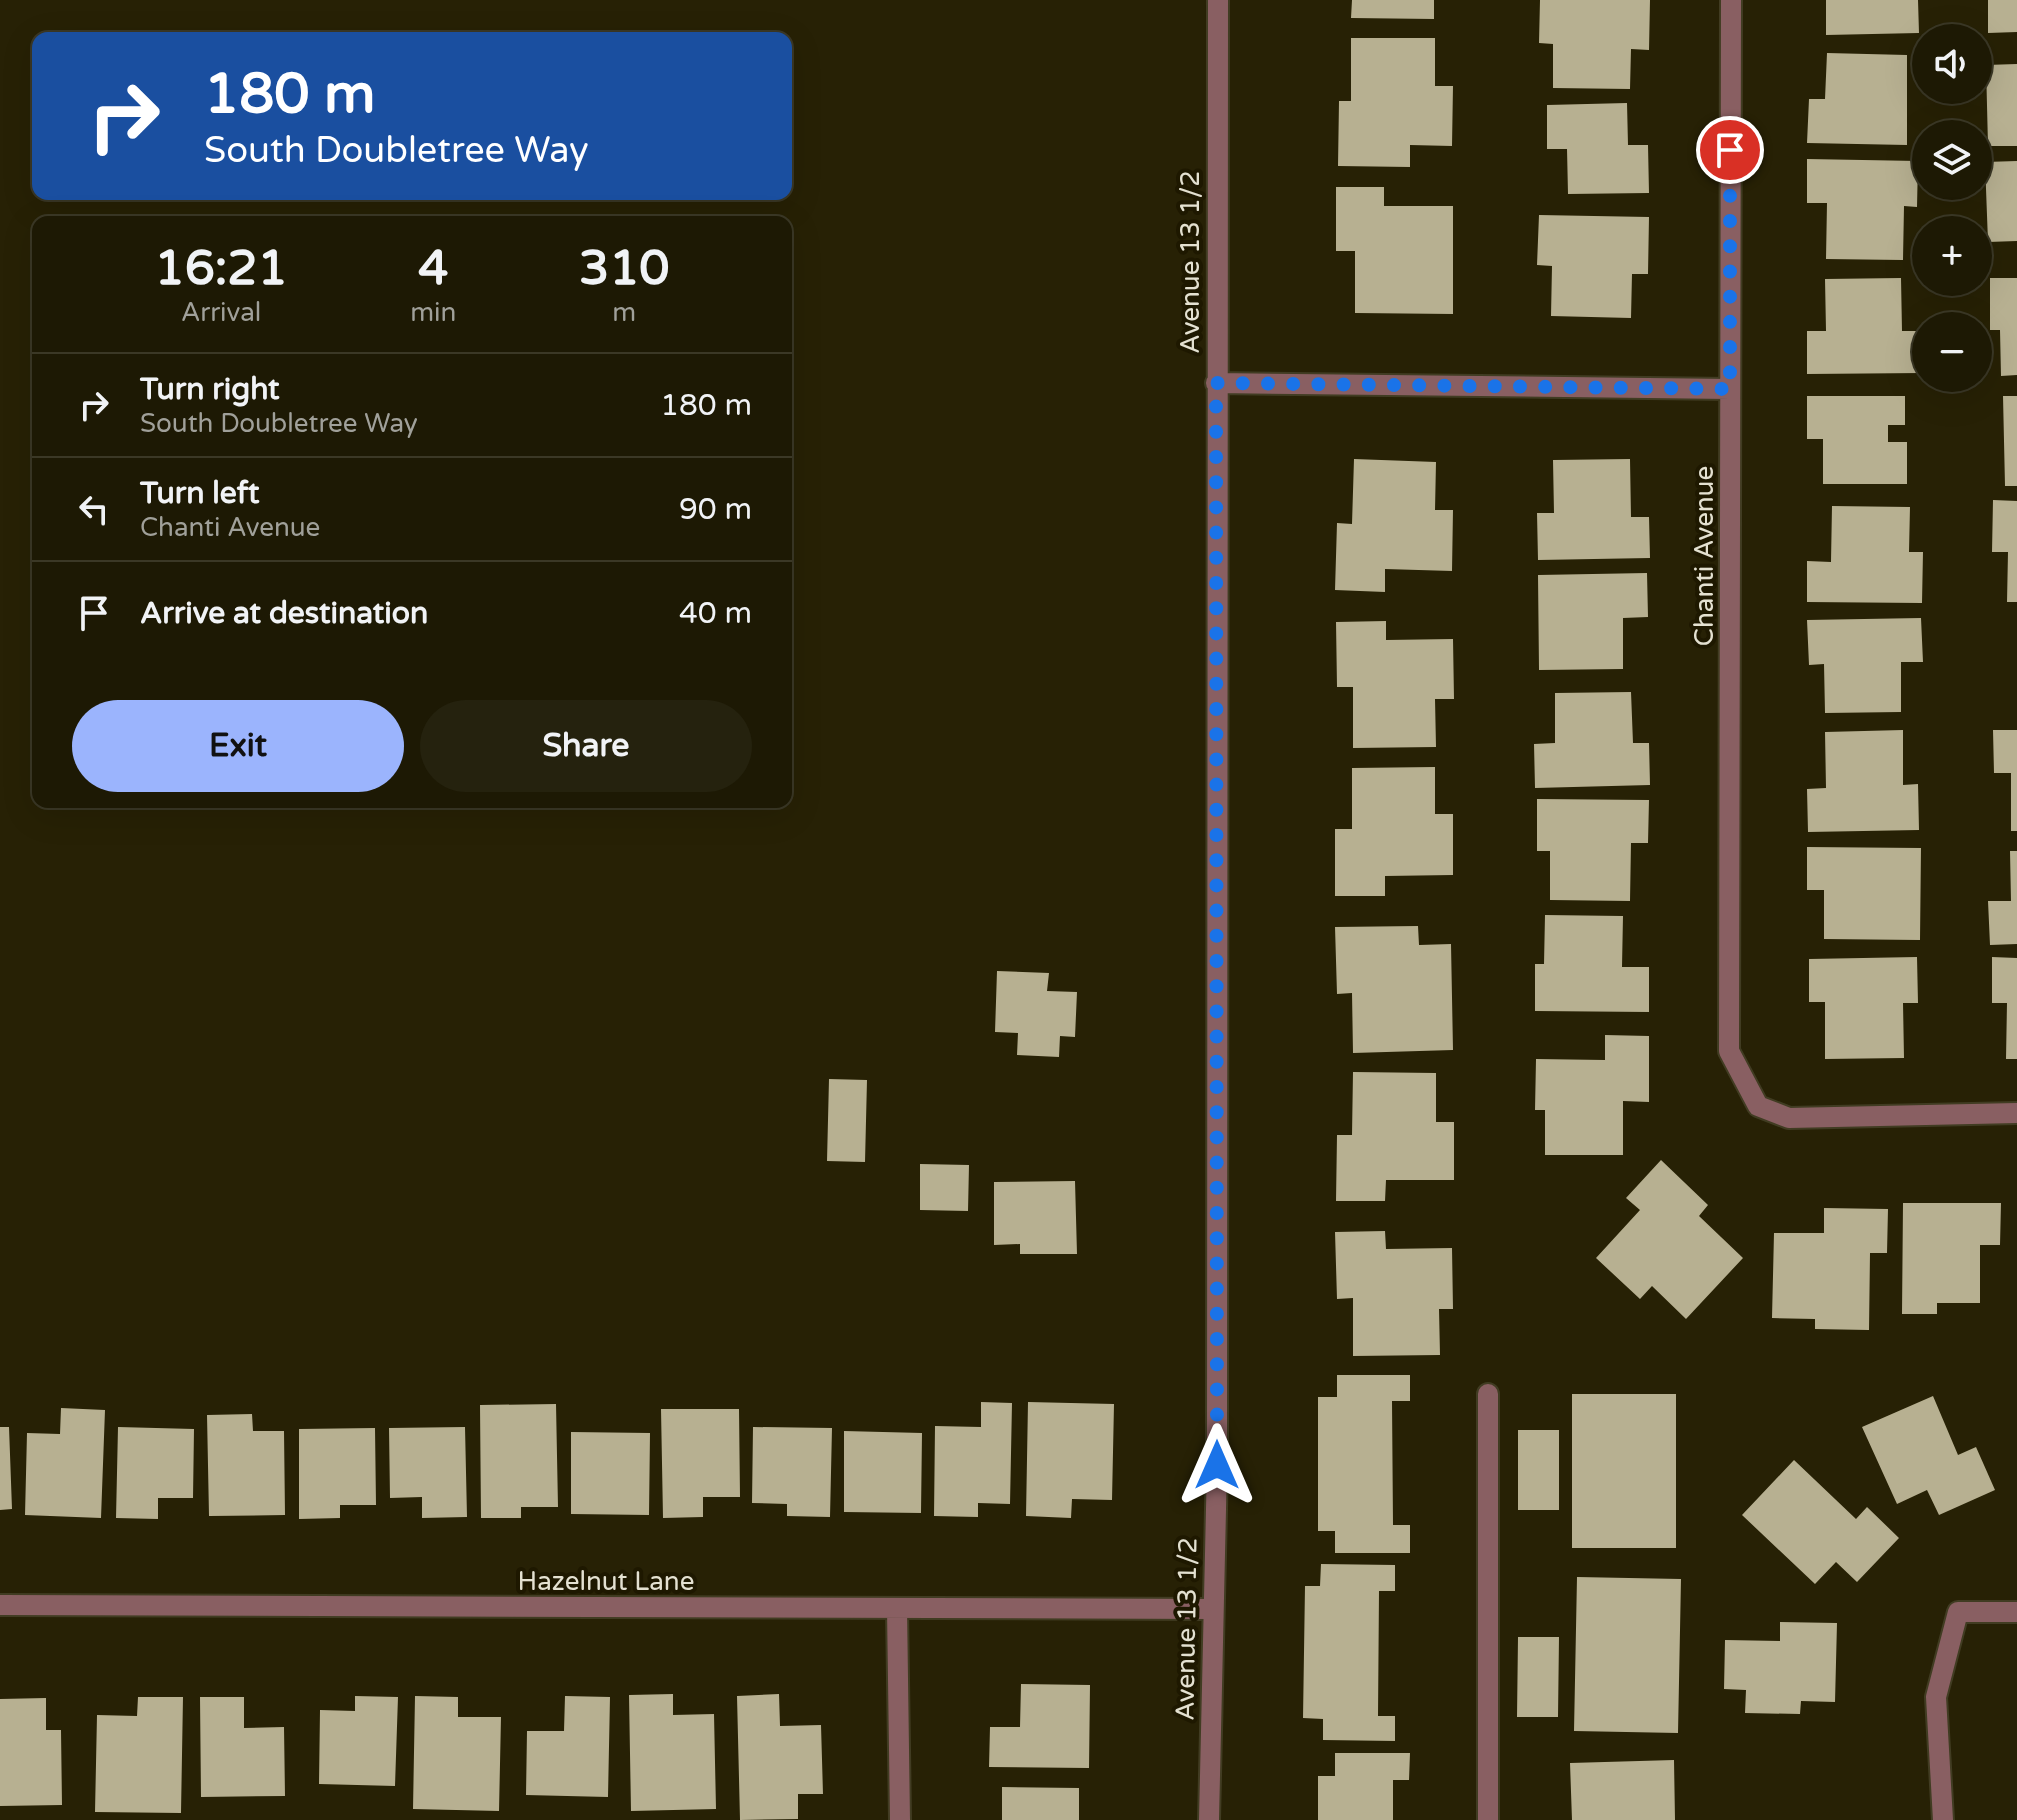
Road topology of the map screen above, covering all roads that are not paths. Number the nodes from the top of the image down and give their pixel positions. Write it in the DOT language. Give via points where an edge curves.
graph roads {
  1 [pos="1218,0"];
  2 [pos="1731,0"];
  3 [pos="1216,383"];
  4 [pos="1730,389"];
  5 [pos="2017,1113"];
  6 [pos="1488,1394"];
  7 [pos="0,1605"];
  8 [pos="897,1608"];
  9 [pos="1212,1609"];
  10 [pos="2017,1612"];
  11 [pos="900,1820"];
  12 [pos="1209,1820"];
  13 [pos="1488,1820"];
  14 [pos="1943,1820"];
  1 -- 3 [label="street, Avenue 13 1/2"];
  2 -- 4 [label="street, Chanti Avenue"];
  3 -- 4 [label="street"];
  3 -- 9 [label="street, Avenue 13 1/2" via="1217,1465"];
  4 -- 5 [label="street, Chanti Avenue" via="1729,1051 1758,1106 1789,1118"];
  6 -- 13 [label="street"];
  7 -- 8 [label="street, Hazelnut Lane"];
  8 -- 9 [label="street, Hazelnut Lane"];
  8 -- 11 [label="street"];
  9 -- 12 [label="street, Avenue 13 1/2"];
  10 -- 14 [label="street" via="1958,1612 1936,1697"];
}
